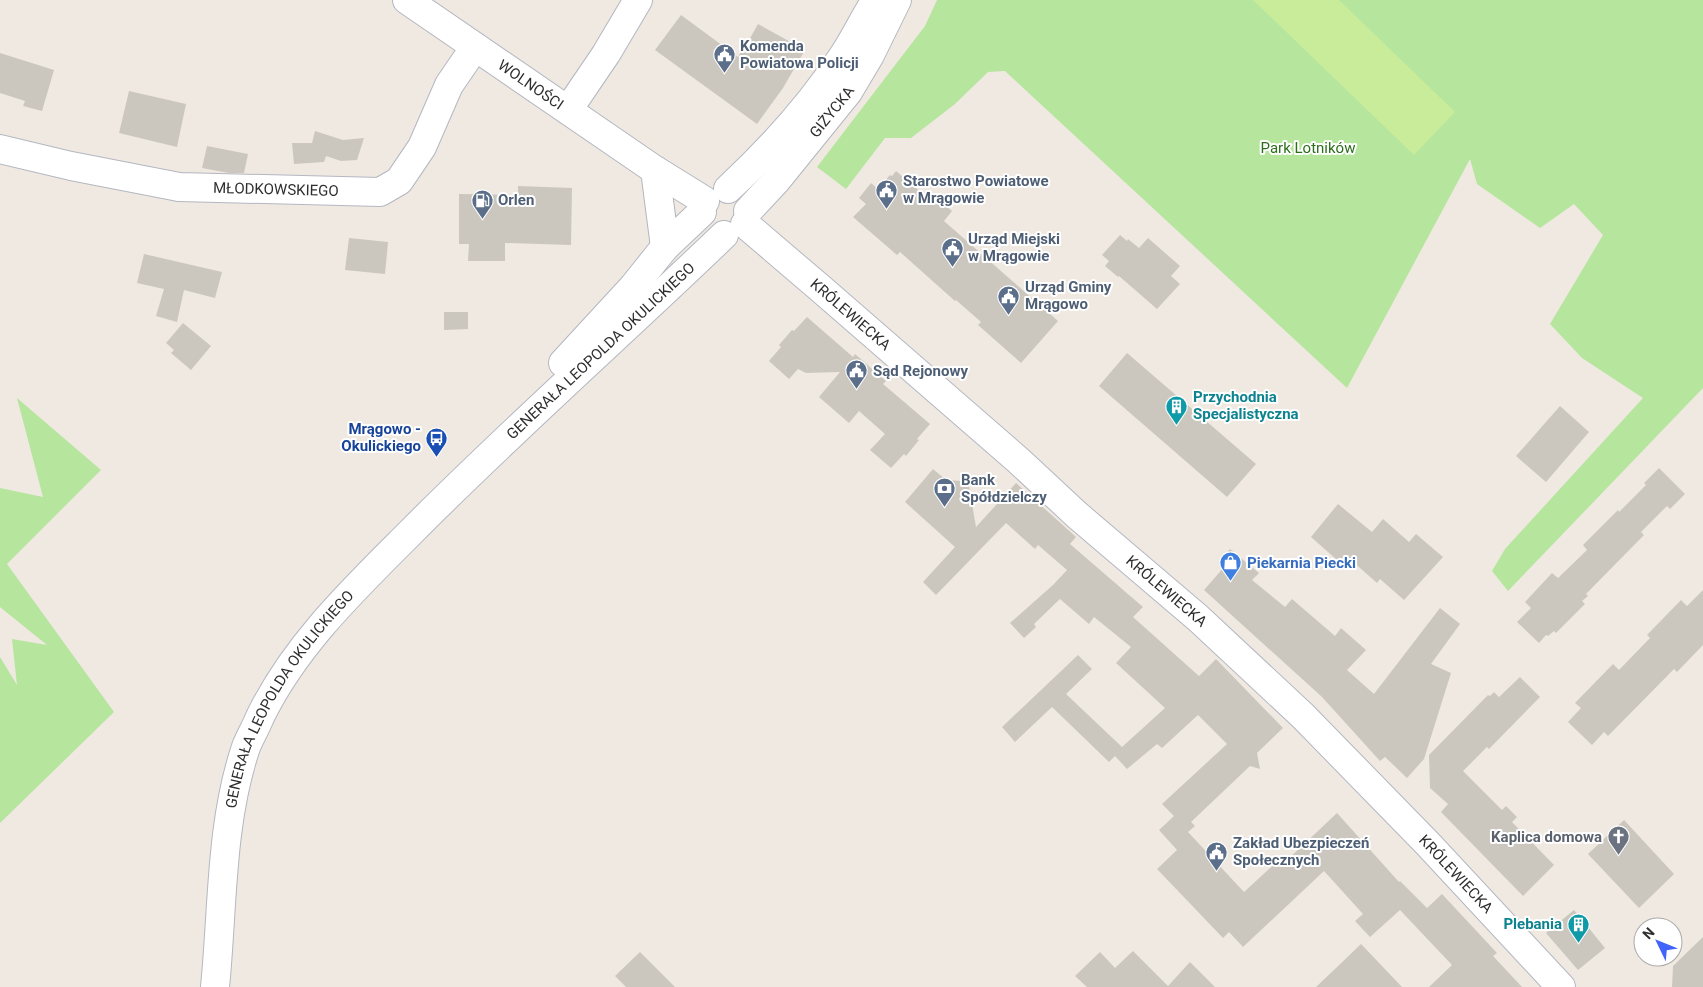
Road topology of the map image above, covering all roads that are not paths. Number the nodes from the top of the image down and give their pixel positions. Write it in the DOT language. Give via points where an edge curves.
graph roads {
  1 [pos="407,0"];
  2 [pos="638,0"];
  3 [pos="876,0"];
  4 [pos="896,0"];
  5 [pos="475,47"];
  6 [pos="568,110"];
  7 [pos="0,149"];
  8 [pos="655,170"];
  9 [pos="712,201"];
  10 [pos="747,221"];
  11 [pos="665,246"];
  12 [pos="477,466"];
  13 [pos="215,987"];
  14 [pos="1561,987"];
  1 -- 5 [label="street, WOLNOŚCI"];
  2 -- 6 [label="street"];
  3 -- 9 [label="street, GIŻYCKA" via="843,56 809,104 755,164"];
  4 -- 10 [label="street, GIŻYCKA" via="848,92"];
  5 -- 6 [label="street, WOLNOŚCI"];
  5 -- 7 [label="street, MŁODKOWSKIEGO" via="449,85 422,147 399,181 380,192 179,187"];
  6 -- 8 [label="street, WOLNOŚCI"];
  8 -- 9 [label="street, WOLNOŚCI"];
  8 -- 11 [label="street"];
  9 -- 10 [label="street, WOLNOŚCI" via="740,194 744,199"];
  9 -- 10 [label="street" via="706,225 717,234"];
  9 -- 11 [label="street, GIŻYCKA"];
  10 -- 12 [label="street, GENERAŁA LEOPOLDA OKULICKIEGO"];
  10 -- 14 [label="street, KRÓLEWIECKA" via="1198,618 1303,716"];
  11 -- 12 [label="street, GENERAŁA LEOPOLDA OKULICKIEGO"];
  12 -- 13 [label="street, GENERAŁA LEOPOLDA OKULICKIEGO" via="325,621 271,695 247,745 232,800"];
}
